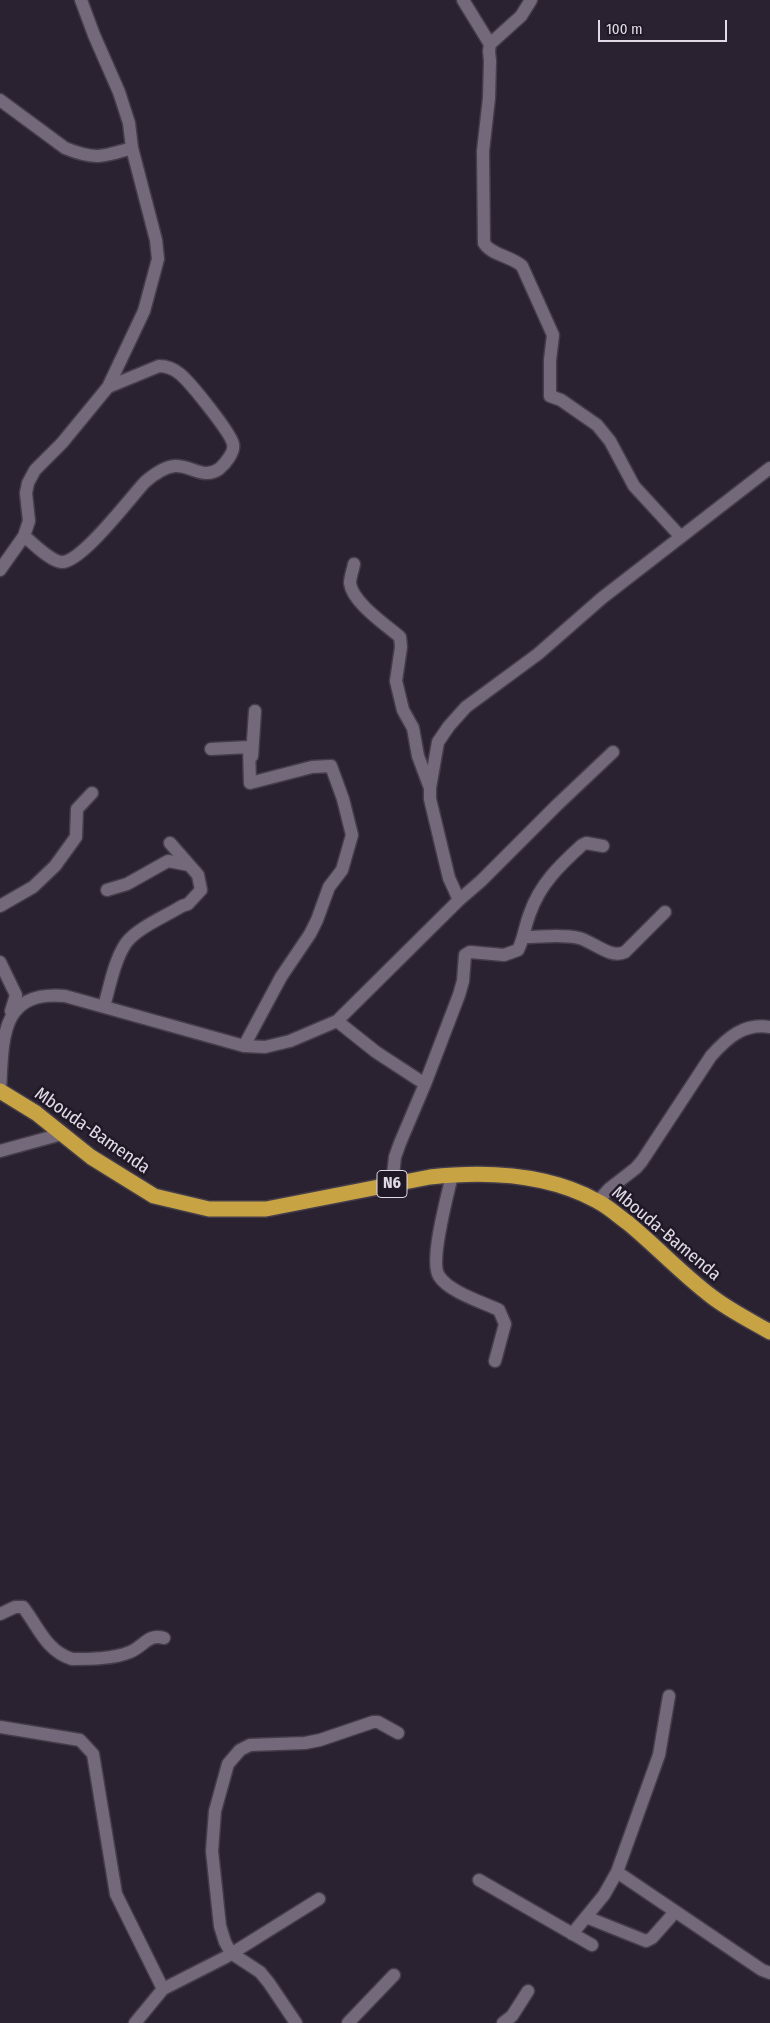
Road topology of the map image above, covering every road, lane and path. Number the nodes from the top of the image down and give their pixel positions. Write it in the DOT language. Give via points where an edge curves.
graph roads {
  1 [pos="81,0"];
  2 [pos="463,0"];
  3 [pos="532,0"];
  4 [pos="490,44"];
  5 [pos="0,100"];
  6 [pos="132,148"];
  7 [pos="108,387"];
  8 [pos="770,468"];
  9 [pos="24,536"];
  10 [pos="681,537"];
  11 [pos="354,564"];
  12 [pos="0,570"];
  13 [pos="255,711"];
  14 [pos="210,749"];
  15 [pos="613,752"];
  16 [pos="250,783"];
  17 [pos="430,788"];
  18 [pos="92,794"];
  19 [pos="170,843"];
  20 [pos="603,846"];
  21 [pos="189,865"];
  22 [pos="107,890"];
  23 [pos="459,900"];
  24 [pos="0,906"];
  25 [pos="665,912"];
  26 [pos="524,937"];
  27 [pos="0,962"];
  28 [pos="104,1006"];
  29 [pos="11,1011"];
  30 [pos="337,1021"];
  31 [pos="770,1027"];
  32 [pos="244,1046"];
  33 [pos="425,1084"];
  34 [pos="0,1091"];
  35 [pos="62,1134"];
  36 [pos="0,1151"];
  37 [pos="452,1174"];
  38 [pos="392,1184"];
  39 [pos="598,1201"];
  40 [pos="770,1332"];
  41 [pos="494,1361"];
  42 [pos="0,1614"];
  43 [pos="164,1638"];
  44 [pos="669,1696"];
  45 [pos="0,1727"];
  46 [pos="398,1733"];
  47 [pos="617,1872"];
  48 [pos="479,1880"];
  49 [pos="319,1899"];
  50 [pos="675,1912"];
  51 [pos="586,1917"];
  52 [pos="572,1934"];
  53 [pos="592,1945"];
  54 [pos="231,1952"];
  55 [pos="770,1973"];
  56 [pos="394,1975"];
  57 [pos="162,1989"];
  58 [pos="528,1991"];
  59 [pos="135,2023"];
  60 [pos="296,2023"];
  61 [pos="348,2023"];
  62 [pos="503,2023"];
  1 -- 6 [label="street" via="130,123"];
  2 -- 4 [label="street"];
  3 -- 4 [label="street" via="521,16"];
  4 -- 10 [label="street" via="489,98 483,151 484,243 488,249 522,266 553,335 550,396 561,400 597,426 610,441 634,486"];
  5 -- 6 [label="street" via="75,152 102,158"];
  6 -- 7 [label="street" via="158,259 144,311"];
  7 -- 9 [label="street" via="35,470 28,483 29,521"];
  7 -- 9 [label="street" via="159,366 172,369 181,374 220,422 231,438 233,452 210,473 202,474 174,466 154,474 85,550 69,561 54,560"];
  8 -- 10 [label="street"];
  9 -- 12 [label="street"];
  10 -- 17 [label="street" via="602,598 538,654 466,707 438,742"];
  11 -- 17 [label="street" via="351,589 400,637 396,681"];
  13 -- 16 [label="street"];
  14 -- 16 [label="street" via="249,747"];
  15 -- 23 [label="street"];
  16 -- 32 [label="street" via="312,766 331,766 352,835 342,870 329,887 310,934 281,977"];
  17 -- 23 [label="street" via="431,807"];
  18 -- 24 [label="street" via="77,809 76,837 55,866 33,887"];
  19 -- 21 [label="street"];
  20 -- 26 [label="street" via="586,843 557,867 536,899"];
  21 -- 22 [label="street" via="168,862 127,884"];
  21 -- 28 [label="street" via="198,875 201,890 188,904 136,933 127,942 120,954"];
  23 -- 30 [label="street"];
  25 -- 26 [label="street" via="620,955 578,938"];
  26 -- 33 [label="street" via="518,950 512,953 470,952 466,955 459,995"];
  27 -- 29 [label="street" via="16,995"];
  28 -- 29 [label="street" via="48,994 31,997"];
  28 -- 32 [label="street"];
  29 -- 34 [label="street" via="4,1028"];
  30 -- 32 [label="street" via="290,1041 265,1047"];
  30 -- 33 [label="street" via="376,1052"];
  31 -- 39 [label="street" via="752,1025 743,1028 718,1047 642,1161"];
  33 -- 38 [label="street" via="400,1143"];
  34 -- 35 [label="highway, Mbouda-Bamenda / N6"];
  35 -- 36 [label="street"];
  35 -- 38 [label="highway, Mbouda-Bamenda / N6" via="91,1157 154,1196 209,1208 266,1209"];
  37 -- 38 [label="highway, Mbouda-Bamenda / N6"];
  37 -- 39 [label="highway, Mbouda-Bamenda / N6" via="535,1180 560,1185"];
  37 -- 41 [label="street" via="435,1269 439,1278 453,1289 499,1310 505,1324"];
  39 -- 40 [label="highway, Mbouda-Bamenda / N6" via="652,1242 712,1296"];
  42 -- 43 [label="street" via="23,1607 48,1644 72,1659 120,1655 144,1645 152,1637"];
  44 -- 47 [label="street" via="659,1755"];
  45 -- 57 [label="street" via="80,1740 93,1754 116,1894"];
  46 -- 54 [label="street" via="372,1722 305,1743 250,1745 240,1750 228,1764 215,1811 212,1851 220,1926 224,1942"];
  47 -- 50 [label="street"];
  47 -- 51 [label="street"];
  48 -- 52 [label="street"];
  49 -- 54 [label="street"];
  50 -- 51 [label="street" via="646,1941"];
  50 -- 55 [label="street"];
  51 -- 52 [label="street"];
  52 -- 53 [label="street"];
  54 -- 57 [label="street"];
  54 -- 60 [label="street" via="260,1972"];
  56 -- 61 [label="street"];
  57 -- 59 [label="street"];
  58 -- 62 [label="street" via="512,2016"];
}
